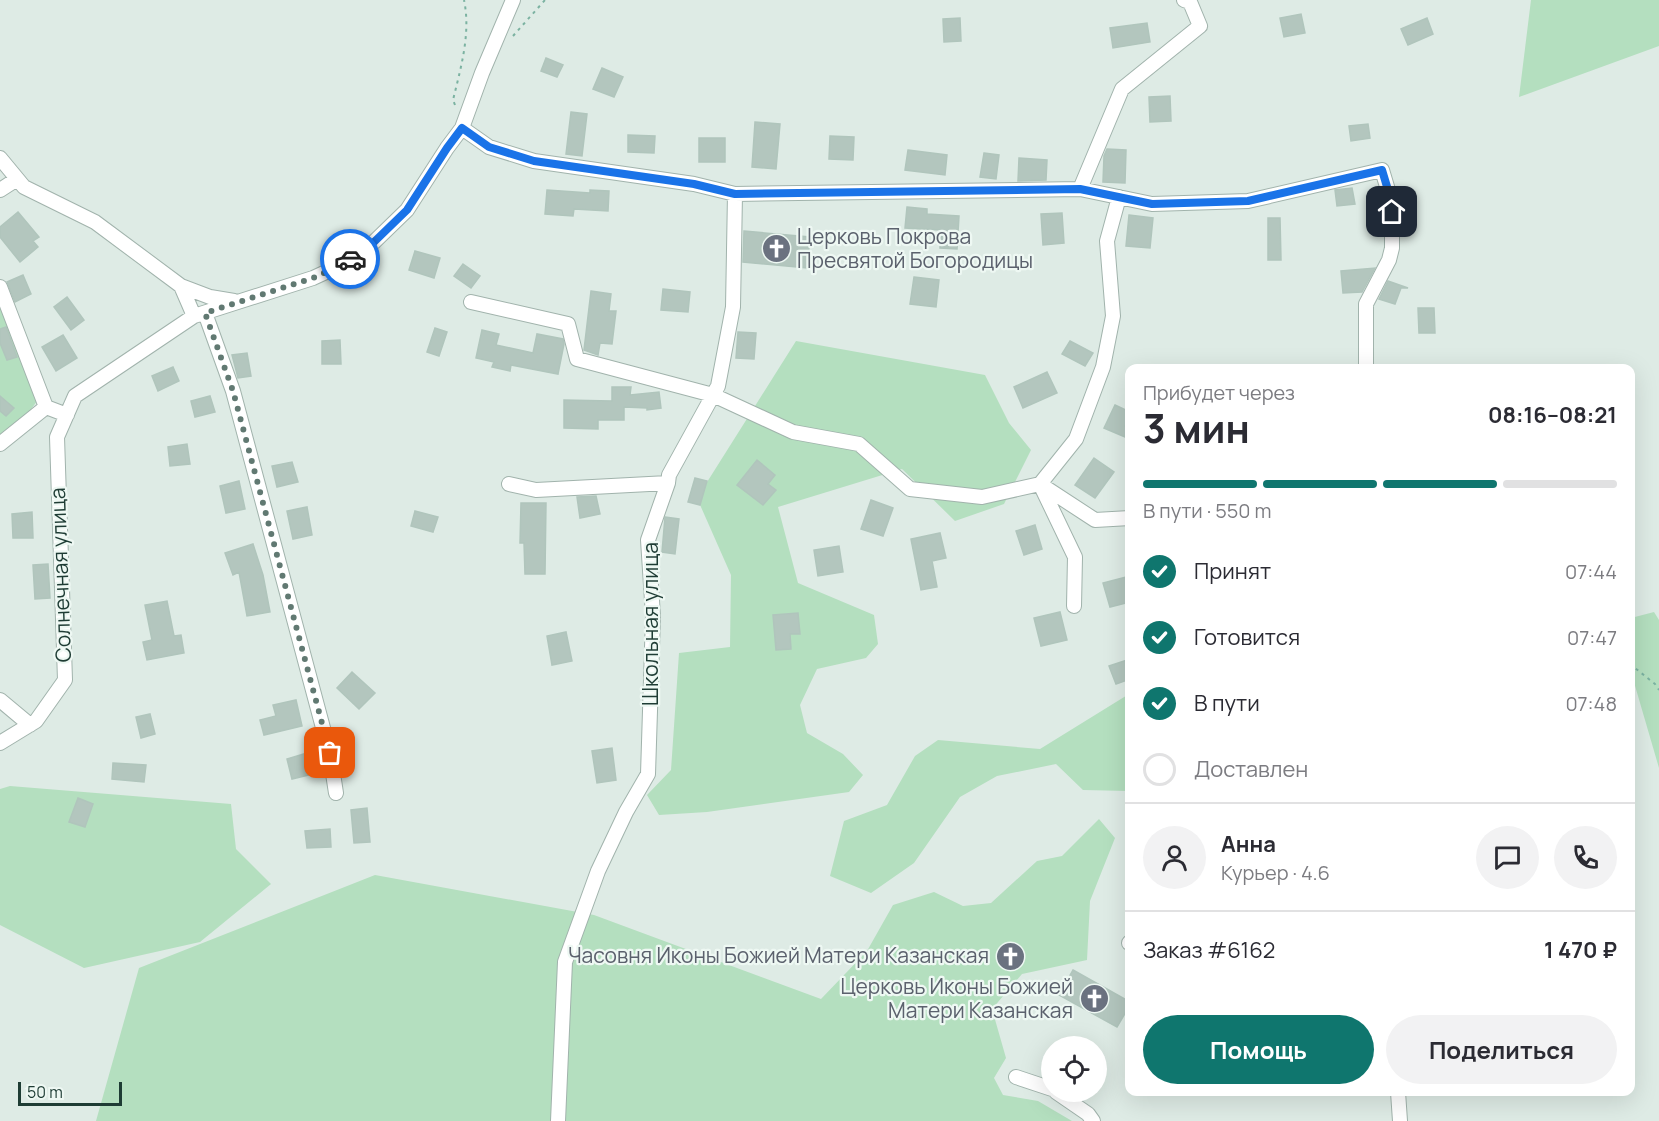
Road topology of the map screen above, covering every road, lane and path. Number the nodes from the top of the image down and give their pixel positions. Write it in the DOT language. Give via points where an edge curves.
graph roads {
  1 [pos="464,0"];
  2 [pos="513,0"];
  3 [pos="1184,0"];
  4 [pos="462,128"];
  5 [pos="0,158"];
  6 [pos="17,178"];
  7 [pos="1080,189"];
  8 [pos="0,190"];
  9 [pos="735,194"];
  10 [pos="1119,197"];
  11 [pos="181,286"];
  12 [pos="0,287"];
  13 [pos="237,302"];
  14 [pos="471,302"];
  15 [pos="200,314"];
  16 [pos="1366,364"];
  17 [pos="714,394"];
  18 [pos="46,407"];
  19 [pos="67,415"];
  20 [pos="0,444"];
  21 [pos="668,483"];
  22 [pos="509,484"];
  23 [pos="1040,484"];
  24 [pos="1125,518"];
  25 [pos="1074,606"];
  26 [pos="1635,668"];
  27 [pos="1659,690"];
  28 [pos="0,700"];
  29 [pos="30,724"];
  30 [pos="0,743"];
  31 [pos="336,793"];
  32 [pos="1016,1077"];
  33 [pos="1041,1085"];
  34 [pos="1398,1096"];
  35 [pos="1071,1102"];
  36 [pos="558,1121"];
  37 [pos="1093,1121"];
  38 [pos="1400,1121"];
  1 -- 4 [label="path" via="467,27 453,100"];
  2 -- 4 [label="street, Солнечная улица"];
  3 -- 7 [label="street" via="1190,2 1200,26 1122,89"];
  4 -- 9 [label="street" via="489,147 534,161 694,184"];
  4 -- 13 [label="street, Солнечная улица" via="407,210 374,242 313,278"];
  5 -- 6 [label="street"];
  6 -- 8 [label="street"];
  6 -- 11 [label="street" via="24,187 95,222"];
  7 -- 9 [label="street"];
  7 -- 10 [label="street"];
  9 -- 17 [label="street, Школьная улица" via="733,307"];
  10 -- 16 [label="street" via="1152,204 1248,201 1382,170 1392,212 1392,248 1366,304"];
  10 -- 23 [label="street" via="1107,241 1113,316 1103,368 1076,438"];
  11 -- 13 [label="street"];
  11 -- 15 [label="street"];
  12 -- 18 [label="street"];
  13 -- 15 [label="street, Солнечная улица"];
  14 -- 17 [label="street" via="568,324 577,359"];
  15 -- 19 [label="street, Солнечная улица" via="75,396"];
  15 -- 31 [label="street" via="233,391 330,753"];
  17 -- 21 [label="street, Школьная улица"];
  17 -- 23 [label="street" via="793,432 859,444 910,489 982,497"];
  18 -- 19 [label="street"];
  18 -- 20 [label="street"];
  19 -- 29 [label="street, Солнечная улица" via="57,437 65,680"];
  21 -- 22 [label="street" via="536,489"];
  21 -- 36 [label="street, Школьная улица" via="648,540 652,616 648,774 598,871 565,962"];
  23 -- 24 [label="street" via="1095,520"];
  23 -- 25 [label="street" via="1075,557"];
  26 -- 27 [label="path"];
  28 -- 29 [label="street"];
  29 -- 30 [label="street, Солнечная улица"];
  32 -- 33 [label="street"];
  34 -- 38 [label="street"];
  35 -- 37 [label="street"];
}
